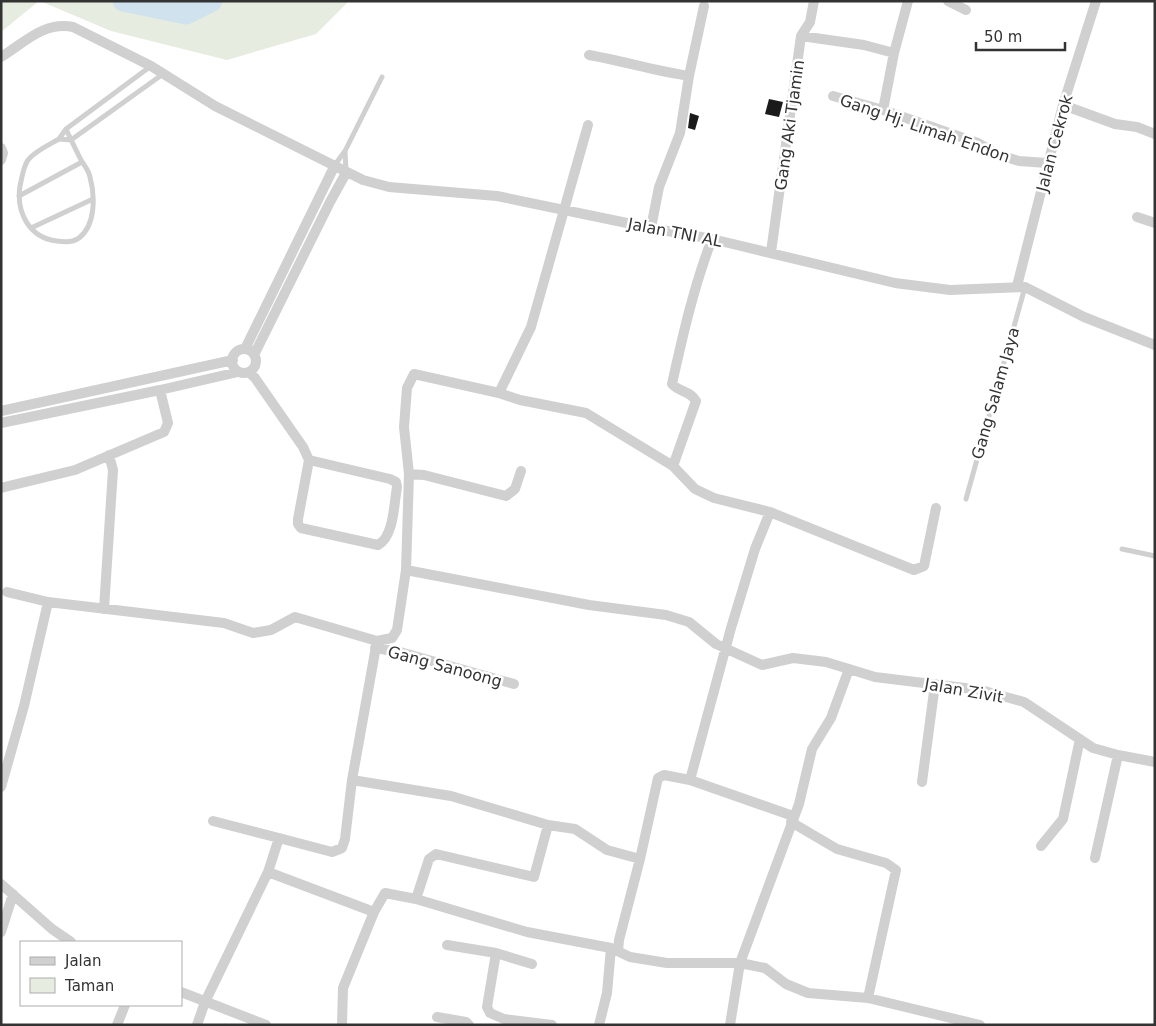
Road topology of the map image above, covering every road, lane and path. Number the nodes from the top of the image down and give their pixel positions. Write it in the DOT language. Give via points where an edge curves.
graph roads {
  1 [pos="814,1"];
  2 [pos="908,1"];
  3 [pos="948,1"];
  4 [pos="1096,1"];
  5 [pos="704,6"];
  6 [pos="966,10"];
  7 [pos="801,36"];
  8 [pos="894,53"];
  9 [pos="590,55"];
  10 [pos="1,57"];
  11 [pos="151,66"];
  12 [pos="163,74"];
  13 [pos="382,76"];
  14 [pos="689,76"];
  15 [pos="833,96"];
  16 [pos="1063,105"];
  17 [pos="883,110"];
  18 [pos="588,125"];
  19 [pos="66,129"];
  20 [pos="1155,134"];
  21 [pos="59,139"];
  22 [pos="71,140"];
  23 [pos="1,148"];
  24 [pos="346,151"];
  25 [pos="1,160"];
  26 [pos="82,162"];
  27 [pos="1047,163"];
  28 [pos="334,167"];
  29 [pos="346,173"];
  30 [pos="19,196"];
  31 [pos="94,199"];
  32 [pos="564,209"];
  33 [pos="1137,217"];
  34 [pos="1155,224"];
  35 [pos="31,228"];
  36 [pos="651,228"];
  37 [pos="712,239"];
  38 [pos="771,252"];
  39 [pos="290,256"];
  40 [pos="301,262"];
  41 [pos="1021,286"];
  42 [pos="1155,345"];
  43 [pos="250,352"];
  44 [pos="232,360"];
  45 [pos="249,373"];
  46 [pos="160,390"];
  47 [pos="500,393"];
  48 [pos="1,411"];
  49 [pos="1,423"];
  50 [pos="109,455"];
  51 [pos="309,460"];
  52 [pos="673,466"];
  53 [pos="521,471"];
  54 [pos="409,474"];
  55 [pos="1,488"];
  56 [pos="966,499"];
  57 [pos="936,508"];
  58 [pos="770,512"];
  59 [pos="1122,549"];
  60 [pos="1155,556"];
  61 [pos="406,570"];
  62 [pos="6,592"];
  63 [pos="48,602"];
  64 [pos="104,609"];
  65 [pos="376,644"];
  66 [pos="727,648"];
  67 [pos="849,670"];
  68 [pos="514,684"];
  69 [pos="935,684"];
  70 [pos="1080,739"];
  71 [pos="1118,755"];
  72 [pos="1155,762"];
  73 [pos="352,780"];
  74 [pos="690,780"];
  75 [pos="922,782"];
  76 [pos="1,787"];
  77 [pos="792,819"];
  78 [pos="213,821"];
  79 [pos="548,825"];
  80 [pos="279,838"];
  81 [pos="1041,846"];
  82 [pos="1095,858"];
  83 [pos="640,859"];
  84 [pos="268,872"];
  85 [pos="1,884"];
  86 [pos="13,894"];
  87 [pos="416,899"];
  88 [pos="374,912"];
  89 [pos="1,932"];
  90 [pos="70,941"];
  91 [pos="447,945"];
  92 [pos="615,949"];
  93 [pos="496,953"];
  94 [pos="740,963"];
  95 [pos="532,964"];
  96 [pos="182,992"];
  97 [pos="868,998"];
  98 [pos="204,1002"];
  99 [pos="125,1006"];
  100 [pos="437,1017"];
  101 [pos="117,1025"];
  102 [pos="196,1025"];
  103 [pos="266,1025"];
  104 [pos="342,1025"];
  105 [pos="469,1025"];
  106 [pos="552,1025"];
  107 [pos="599,1025"];
  108 [pos="730,1025"];
  109 [pos="980,1025"];
  1 -- 7 [label="street, Gang Aki Tjamin" via="810,22"];
  2 -- 8 [label="street"];
  3 -- 6 [label="street"];
  4 -- 16 [label="street, Jalan Cekrok"];
  5 -- 14 [label="street"];
  7 -- 8 [label="street"];
  7 -- 38 [label="street, Gang Aki Tjamin"];
  8 -- 17 [label="street"];
  9 -- 14 [label="street"];
  10 -- 11 [label="street, Jalan TNI AL" via="38,32 49,27 66,26"];
  11 -- 12 [label="street, Jalan TNI AL"];
  11 -- 19 [label="lane"];
  12 -- 22 [label="lane"];
  12 -- 28 [label="street, Jalan TNI AL" via="215,106"];
  13 -- 24 [label="lane"];
  14 -- 36 [label="street" via="680,132 659,187"];
  15 -- 17 [label="street, Gang Hj. Limah Endon"];
  16 -- 20 [label="street"];
  16 -- 27 [label="street, Jalan Cekrok"];
  17 -- 27 [label="street, Gang Hj. Limah Endon" via="978,143 999,155"];
  18 -- 32 [label="street"];
  19 -- 21 [label="lane"];
  19 -- 22 [label="lane"];
  21 -- 22 [label="lane"];
  21 -- 30 [label="lane" via="28,160"];
  22 -- 26 [label="lane"];
  23 -- 25 [label="street"];
  24 -- 28 [label="lane"];
  24 -- 29 [label="lane"];
  26 -- 30 [label="lane"];
  26 -- 31 [label="lane" via="90,175"];
  27 -- 41 [label="street, Jalan Cekrok"];
  28 -- 29 [label="street, Jalan TNI AL"];
  28 -- 39 [label="street"];
  29 -- 32 [label="street, Jalan TNI AL" via="389,188 498,196"];
  29 -- 40 [label="street"];
  30 -- 35 [label="lane" via="23,218"];
  31 -- 35 [label="lane"];
  31 -- 35 [label="lane" via="91,223 78,239 50,240 37,235"];
  32 -- 36 [label="street, Jalan TNI AL"];
  32 -- 47 [label="street" via="531,327"];
  33 -- 34 [label="street"];
  36 -- 37 [label="street, Jalan TNI AL"];
  37 -- 38 [label="street, Jalan TNI AL"];
  37 -- 52 [label="street" via="690,304 672,384 696,401"];
  38 -- 41 [label="street, Jalan TNI AL" via="895,283 950,290"];
  39 -- 40 [label="street"];
  39 -- 43 [label="street"];
  40 -- 43 [label="street"];
  41 -- 42 [label="street" via="1084,317"];
  41 -- 56 [label="lane, Gang Salam Jaya"];
  43 -- 44 [label="street" via="236,353"];
  43 -- 45 [label="street" via="256,360"];
  44 -- 45 [label="street" via="234,368"];
  44 -- 48 [label="street"];
  45 -- 46 [label="street"];
  45 -- 51 [label="street"];
  46 -- 49 [label="street"];
  46 -- 50 [label="street" via="168,424 164,432"];
  47 -- 52 [label="street" via="586,413"];
  47 -- 54 [label="street" via="414,374 407,388 404,427"];
  50 -- 55 [label="street" via="75,470"];
  50 -- 64 [label="street" via="113,470"];
  51 -- 51 [label="street" via="298,518 301,528 378,545 384,542 390,531 396,482"];
  52 -- 58 [label="street" via="695,489 714,498"];
  53 -- 54 [label="street" via="515,489 506,496"];
  54 -- 61 [label="street"];
  57 -- 58 [label="street" via="924,566 914,570"];
  58 -- 66 [label="street" via="755,549"];
  59 -- 60 [label="lane"];
  61 -- 65 [label="street" via="397,630 392,638"];
  61 -- 66 [label="street, Jalan Zivit" via="588,605 666,615 689,622 716,644"];
  62 -- 63 [label="street, Gang Sanoong"];
  63 -- 64 [label="street, Gang Sanoong"];
  63 -- 76 [label="street"];
  64 -- 65 [label="street, Gang Sanoong" via="224,623 253,633 271,630 295,617"];
  65 -- 68 [label="street, Gang Sanoong"];
  65 -- 73 [label="street"];
  66 -- 67 [label="street, Jalan Zivit" via="762,664 793,658 826,662"];
  66 -- 74 [label="street"];
  67 -- 69 [label="street, Jalan Zivit" via="875,677"];
  67 -- 77 [label="street" via="831,718 812,749 799,804"];
  69 -- 70 [label="street, Jalan Zivit" via="980,690 1024,702"];
  69 -- 75 [label="street"];
  70 -- 71 [label="street, Jalan Zivit" via="1093,748"];
  70 -- 81 [label="street" via="1063,819"];
  71 -- 72 [label="street, Jalan Zivit"];
  71 -- 82 [label="street"];
  73 -- 79 [label="street" via="451,796"];
  73 -- 80 [label="street" via="342,848 332,852"];
  74 -- 77 [label="street"];
  74 -- 83 [label="street" via="664,775 658,778"];
  77 -- 94 [label="street"];
  77 -- 97 [label="street" via="838,849 886,863 896,870"];
  78 -- 80 [label="street"];
  79 -- 83 [label="street" via="576,829 607,850"];
  79 -- 87 [label="street" via="534,877 436,854 429,860"];
  80 -- 84 [label="street"];
  83 -- 92 [label="street"];
  84 -- 88 [label="street"];
  84 -- 98 [label="street"];
  85 -- 86 [label="street"];
  86 -- 89 [label="street"];
  86 -- 90 [label="street"];
  87 -- 88 [label="street" via="385,893"];
  87 -- 92 [label="street" via="527,932"];
  88 -- 104 [label="street" via="343,988"];
  91 -- 93 [label="street"];
  92 -- 94 [label="street" via="630,957 667,963"];
  92 -- 107 [label="street"];
  93 -- 95 [label="street"];
  93 -- 106 [label="street" via="487,1007 490,1013 504,1019"];
  94 -- 97 [label="street" via="765,968 786,984 808,993"];
  94 -- 108 [label="street"];
  96 -- 98 [label="street"];
  97 -- 109 [label="street"];
  98 -- 102 [label="street"];
  98 -- 103 [label="street"];
  99 -- 101 [label="street"];
  100 -- 105 [label="street"];
}
